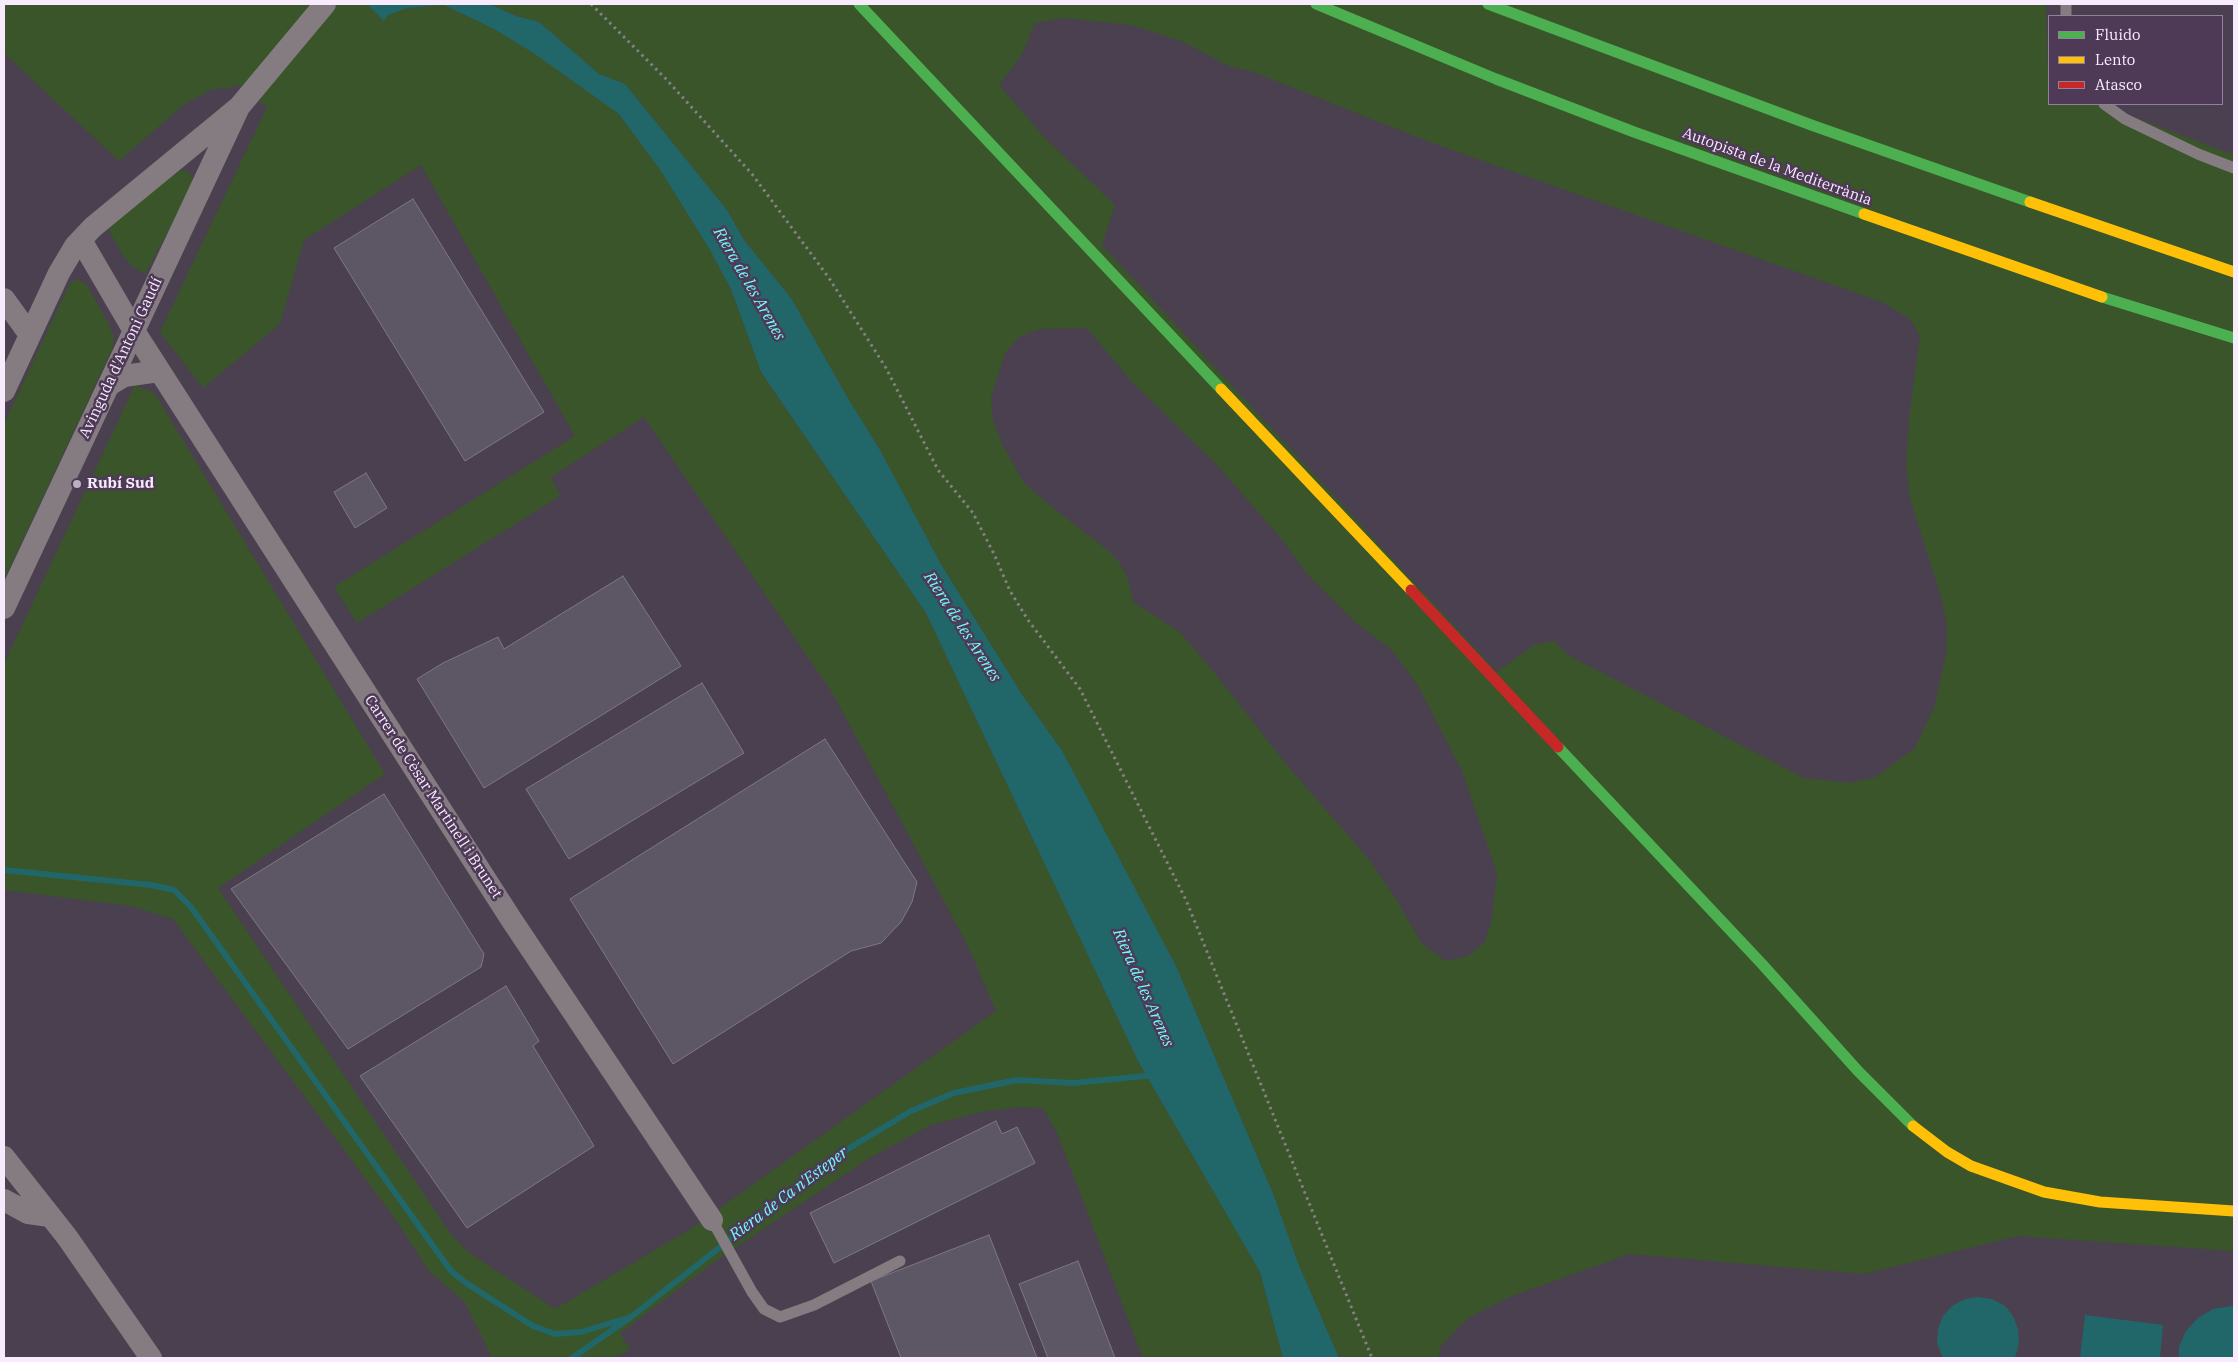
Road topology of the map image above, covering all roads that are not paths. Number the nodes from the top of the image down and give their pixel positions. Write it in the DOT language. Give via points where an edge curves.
graph roads {
  1 [pos="325,4"];
  2 [pos="859,4"];
  3 [pos="1316,4"];
  4 [pos="1488,4"];
  5 [pos="2105,105"];
  6 [pos="239,107"];
  7 [pos="2234,168"];
  8 [pos="80,240"];
  9 [pos="2234,272"];
  10 [pos="4,299"];
  11 [pos="134,331"];
  12 [pos="30,335"];
  13 [pos="2234,338"];
  14 [pos="159,371"];
  15 [pos="108,385"];
  16 [pos="4,391"];
  17 [pos="4,608"];
  18 [pos="4,1157"];
  19 [pos="4,1200"];
  20 [pos="2234,1211"];
  21 [pos="50,1216"];
  22 [pos="712,1220"];
  23 [pos="900,1261"];
  24 [pos="151,1358"];
  1 -- 6 [label="street, Avinguda d'Antoni Gaudí"];
  2 -- 20 [label="main road" via="1912,1125 1971,1166 2044,1192 2100,1202"];
  3 -- 13 [label="main road, Autopista de la Mediterrània" via="1634,132 2051,281"];
  4 -- 9 [label="main road" via="1814,126"];
  5 -- 7 [label="lane" via="2125,119"];
  6 -- 8 [label="street, Avinguda d'Antoni Gaudí"];
  6 -- 11 [label="street, Avinguda d'Antoni Gaudí"];
  8 -- 11 [label="street, Carrer de Cèsar Martinell i Brunet"];
  8 -- 12 [label="street, Avinguda d'Antoni Gaudí" via="59,273"];
  10 -- 12 [label="street"];
  11 -- 14 [label="street, Carrer de Cèsar Martinell i Brunet"];
  11 -- 15 [label="street, Avinguda d'Antoni Gaudí"];
  12 -- 16 [label="street, Avinguda d'Antoni Gaudí"];
  14 -- 15 [label="street" via="124,376"];
  14 -- 22 [label="street, Carrer de Cèsar Martinell i Brunet" via="511,919"];
  15 -- 17 [label="street, Avinguda d'Antoni Gaudí"];
  18 -- 21 [label="street"];
  19 -- 21 [label="street" via="28,1212"];
  21 -- 24 [label="street"];
  22 -- 23 [label="lane" via="752,1292 764,1309 780,1317 814,1305"];
}
